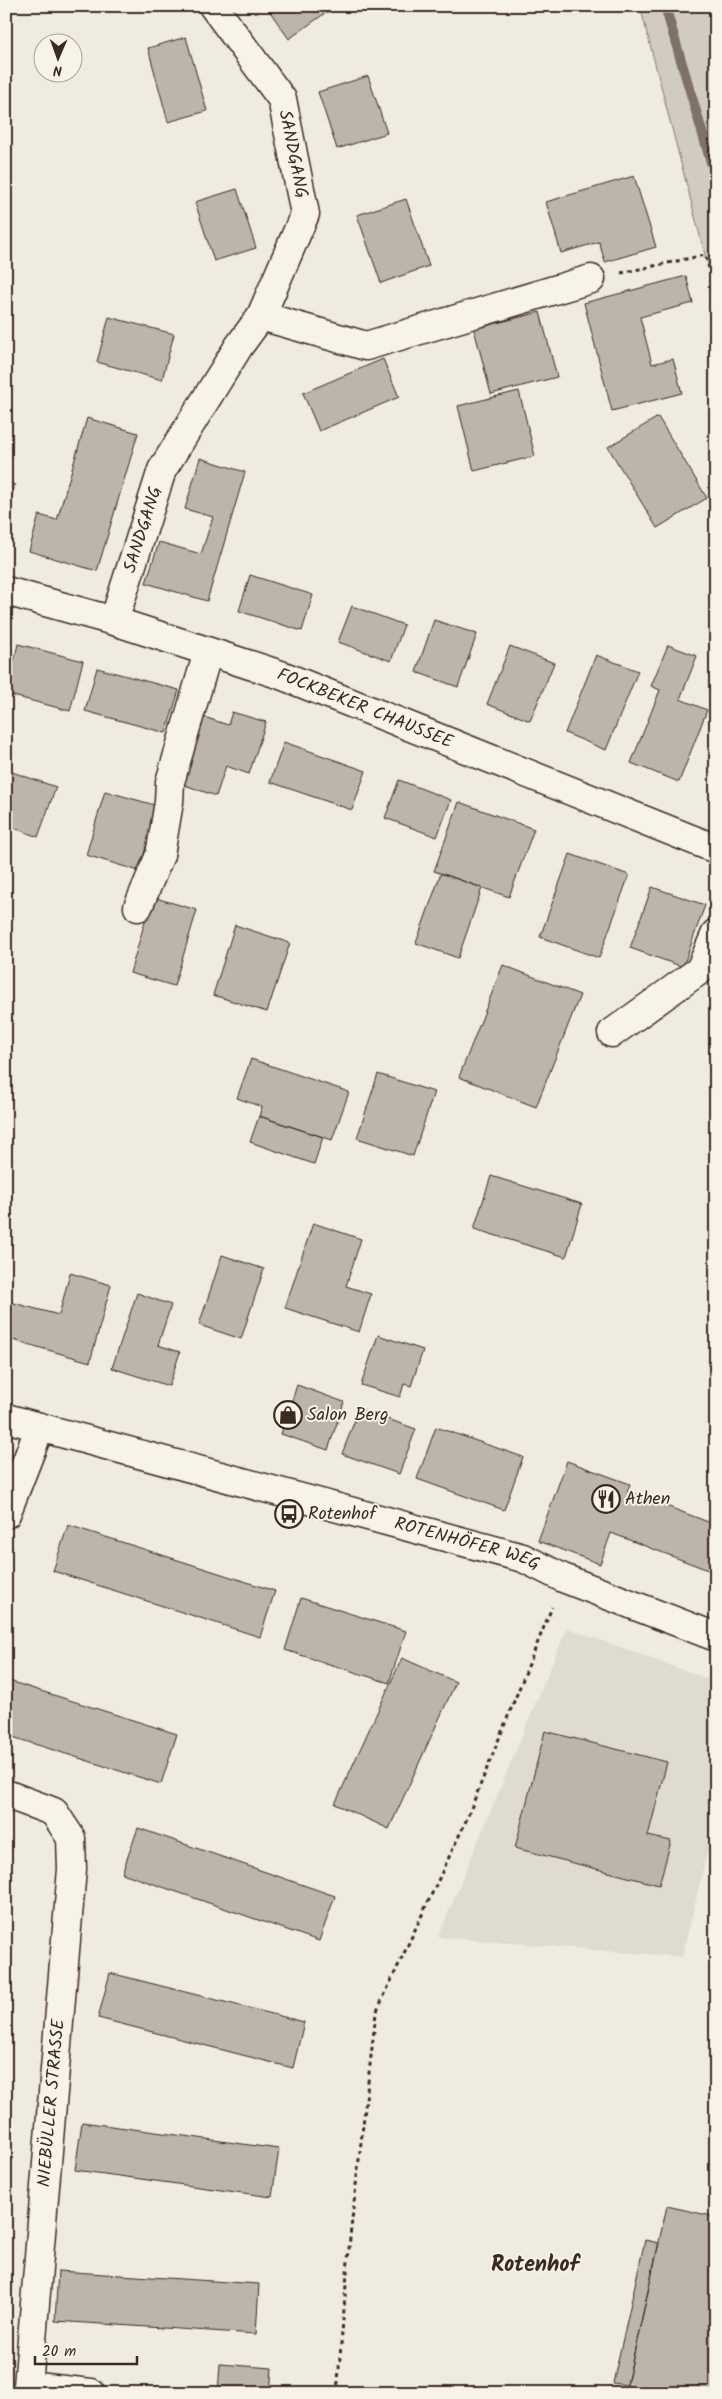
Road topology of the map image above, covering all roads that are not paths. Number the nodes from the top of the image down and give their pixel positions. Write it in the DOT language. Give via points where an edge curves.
graph roads {
  1 [pos="212,6"];
  2 [pos="591,279"];
  3 [pos="261,316"];
  4 [pos="6,591"];
  5 [pos="114,621"];
  6 [pos="208,652"];
  7 [pos="716,849"];
  8 [pos="138,907"];
  9 [pos="716,933"];
  10 [pos="612,1033"];
  11 [pos="6,1418"];
  12 [pos="40,1427"];
  13 [pos="6,1514"];
  14 [pos="716,1637"];
  15 [pos="6,1794"];
  16 [pos="91,2393"];
  1 -- 3 [label="street, SANDGANG" via="282,99 305,214"];
  2 -- 3 [label="street" via="366,346"];
  3 -- 5 [label="street, SANDGANG" via="162,470"];
  4 -- 5 [label="street, FOCKBEKER CHAUSSEE"];
  5 -- 6 [label="street, FOCKBEKER CHAUSSEE"];
  6 -- 7 [label="street, FOCKBEKER CHAUSSEE" via="281,675"];
  6 -- 8 [label="street" via="170,782 160,855"];
  9 -- 10 [label="street" via="700,970"];
  11 -- 12 [label="street, ROTENHÖFER WEG"];
  12 -- 13 [label="street"];
  12 -- 14 [label="street, ROTENHÖFER WEG" via="523,1558 563,1578"];
  15 -- 16 [label="street, NIEBÜLLER STRASSE" via="54,1812 71,1838 72,1869 28,2386"];
}
